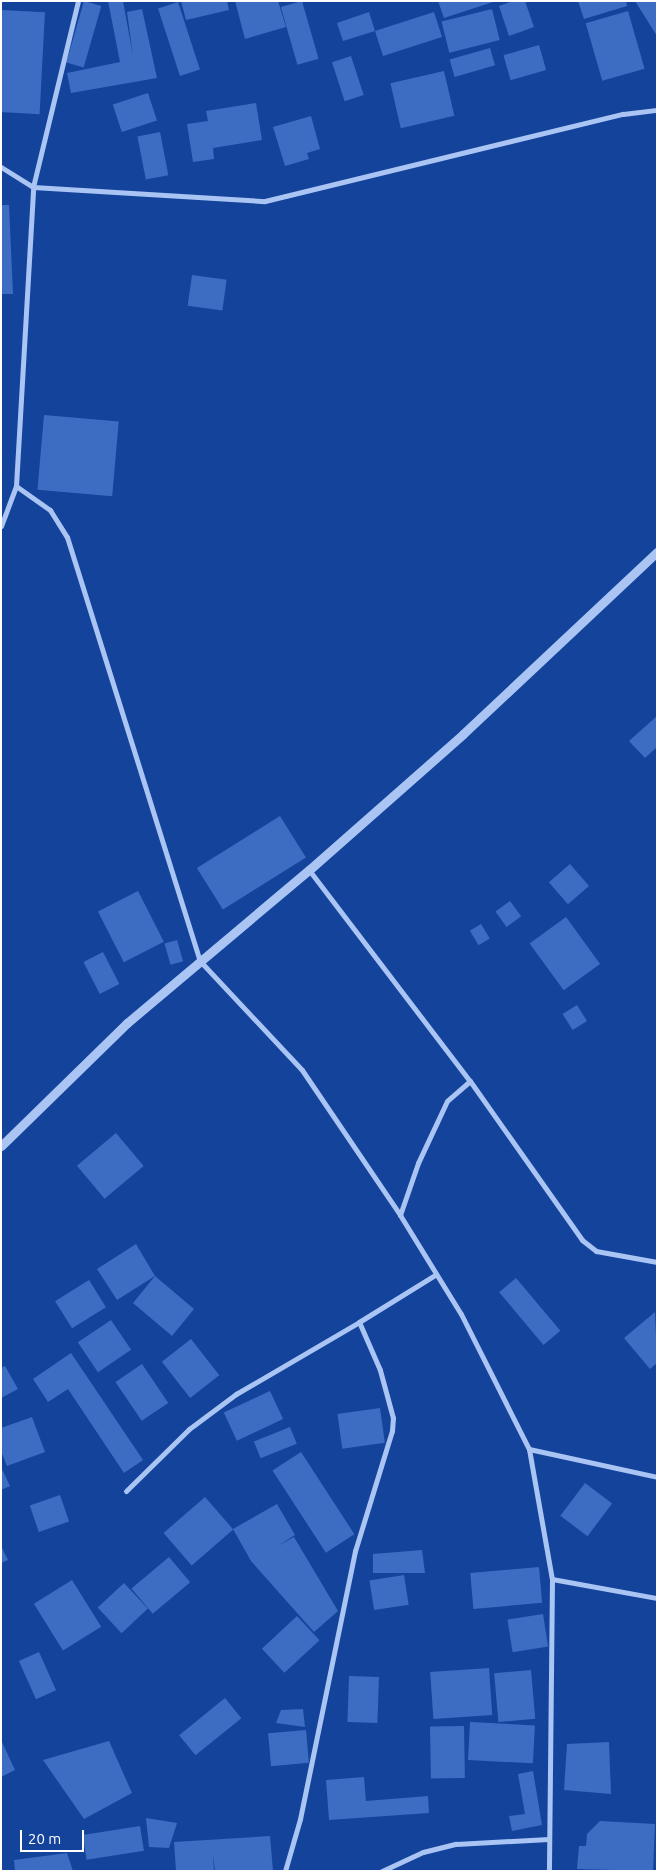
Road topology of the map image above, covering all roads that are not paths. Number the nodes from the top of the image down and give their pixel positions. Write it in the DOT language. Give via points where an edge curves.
graph roads {
  1 [pos="78,1"];
  2 [pos="657,110"];
  3 [pos="1,167"];
  4 [pos="33,187"];
  5 [pos="16,486"];
  6 [pos="1,526"];
  7 [pos="657,552"];
  8 [pos="309,870"];
  9 [pos="200,961"];
  10 [pos="470,1081"];
  11 [pos="1,1146"];
  12 [pos="400,1215"];
  13 [pos="657,1262"];
  14 [pos="435,1275"];
  15 [pos="358,1322"];
  16 [pos="529,1448"];
  17 [pos="657,1477"];
  18 [pos="126,1491"];
  19 [pos="552,1579"];
  20 [pos="657,1598"];
  21 [pos="549,1839"];
  22 [pos="286,1870"];
  23 [pos="293,1871"];
  24 [pos="382,1871"];
  25 [pos="549,1871"];
  1 -- 4 [label="street"];
  2 -- 4 [label="street" via="623,114 265,202"];
  3 -- 4 [label="street"];
  4 -- 5 [label="street"];
  5 -- 6 [label="street"];
  5 -- 9 [label="street" via="50,510 67,537"];
  7 -- 8 [label="street" via="462,734"];
  8 -- 9 [label="street"];
  8 -- 10 [label="street"];
  9 -- 11 [label="street" via="128,1023"];
  9 -- 12 [label="street" via="302,1070"];
  10 -- 12 [label="street" via="447,1101 418,1162"];
  10 -- 13 [label="street" via="582,1240 596,1251"];
  12 -- 14 [label="street"];
  14 -- 15 [label="street"];
  14 -- 16 [label="street" via="461,1314"];
  15 -- 18 [label="street" via="236,1394 188,1429"];
  15 -- 22 [label="street" via="380,1370 392,1418 392,1431 355,1551 300,1819"];
  16 -- 17 [label="street"];
  16 -- 19 [label="street"];
  19 -- 20 [label="street"];
  19 -- 21 [label="street"];
  21 -- 24 [label="street" via="456,1844 423,1852"];
  21 -- 25 [label="street"];
  22 -- 23 [label="street"];
}
